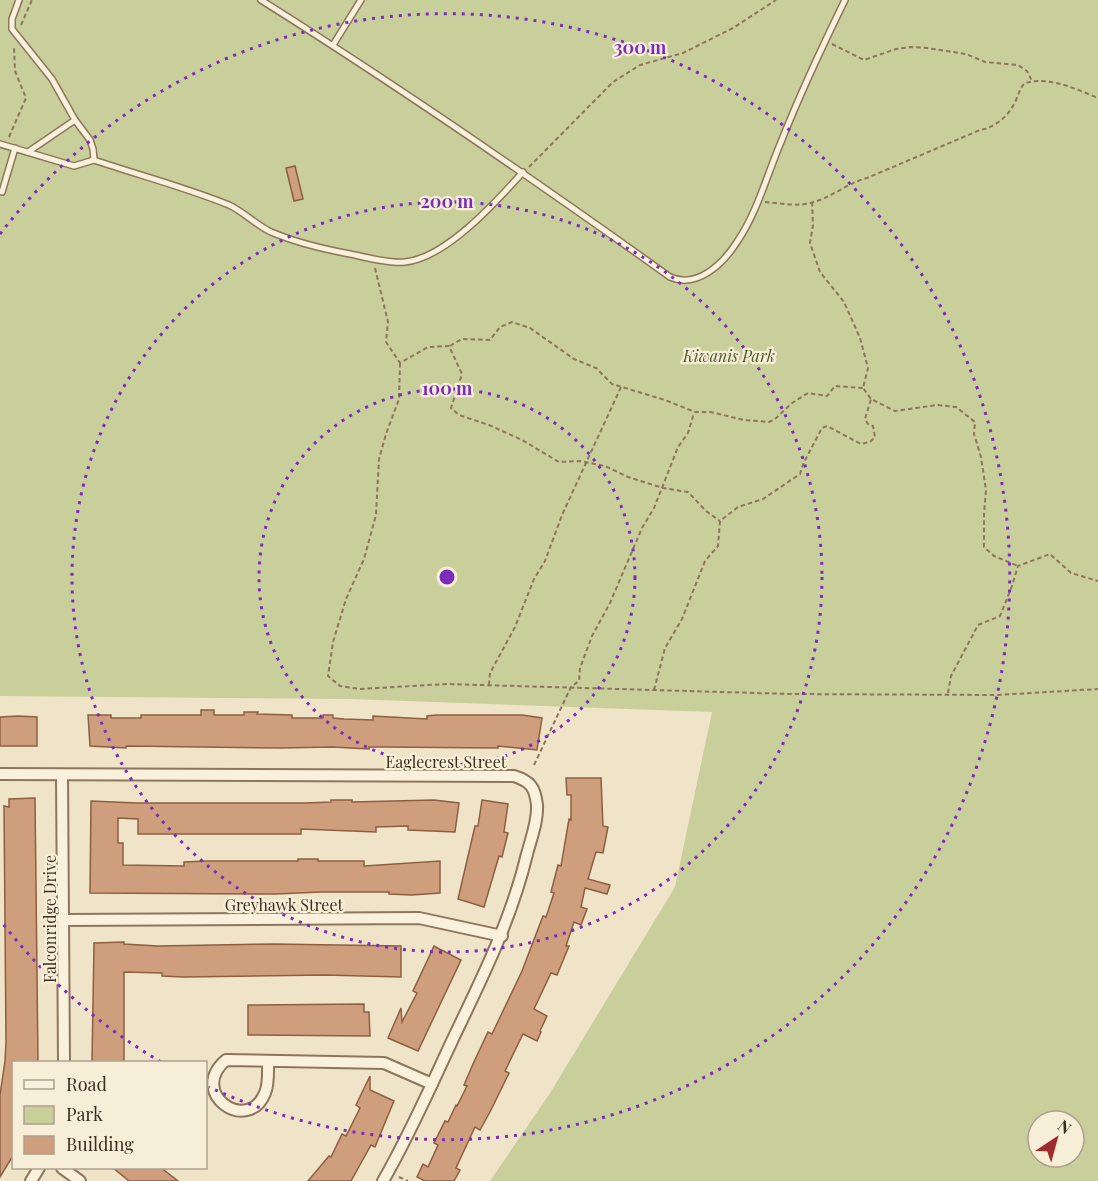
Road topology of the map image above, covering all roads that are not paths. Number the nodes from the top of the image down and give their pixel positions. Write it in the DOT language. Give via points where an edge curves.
graph roads {
  1 [pos="19,0"];
  2 [pos="261,0"];
  3 [pos="361,0"];
  4 [pos="844,0"];
  5 [pos="333,45"];
  6 [pos="75,120"];
  7 [pos="3,145"];
  8 [pos="15,148"];
  9 [pos="28,152"];
  10 [pos="94,160"];
  11 [pos="523,172"];
  12 [pos="2,192"];
  13 [pos="0,774"];
  14 [pos="62,775"];
  15 [pos="64,920"];
  16 [pos="502,936"];
  17 [pos="64,1061"];
  18 [pos="268,1061"];
  19 [pos="432,1084"];
  20 [pos="65,1169"];
  21 [pos="80,1181"];
  22 [pos="383,1181"];
  1 -- 6 [label="lane" via="12,25 52,79"];
  2 -- 5 [label="lane"];
  3 -- 5 [label="lane"];
  4 -- 11 [label="lane" via="736,244 709,272 694,279 670,277"];
  5 -- 11 [label="lane"];
  6 -- 9 [label="lane"];
  6 -- 10 [label="lane" via="90,140"];
  7 -- 8 [label="lane"];
  8 -- 9 [label="lane"];
  8 -- 12 [label="lane"];
  9 -- 10 [label="lane" via="74,166"];
  10 -- 11 [label="lane" via="230,206 269,231 290,239 403,263 438,248 470,226"];
  13 -- 14 [label="street, Eaglecrest Street"];
  14 -- 15 [label="street, Falconridge Drive"];
  14 -- 16 [label="street, Eaglecrest Street" via="513,776 527,780 537,806 523,872"];
  15 -- 16 [label="street, Greyhawk Street" via="419,918"];
  15 -- 17 [label="street, Falconridge Drive"];
  16 -- 19 [label="street, Eaglecrest Street"];
  18 -- 18 [label="street" via="226,1060 220,1065 213,1080 220,1102 240,1111 260,1102 267,1089"];
  18 -- 19 [label="street" via="384,1063"];
  19 -- 22 [label="street, Eaglecrest Street"];
  20 -- 21 [label="street"];
}
